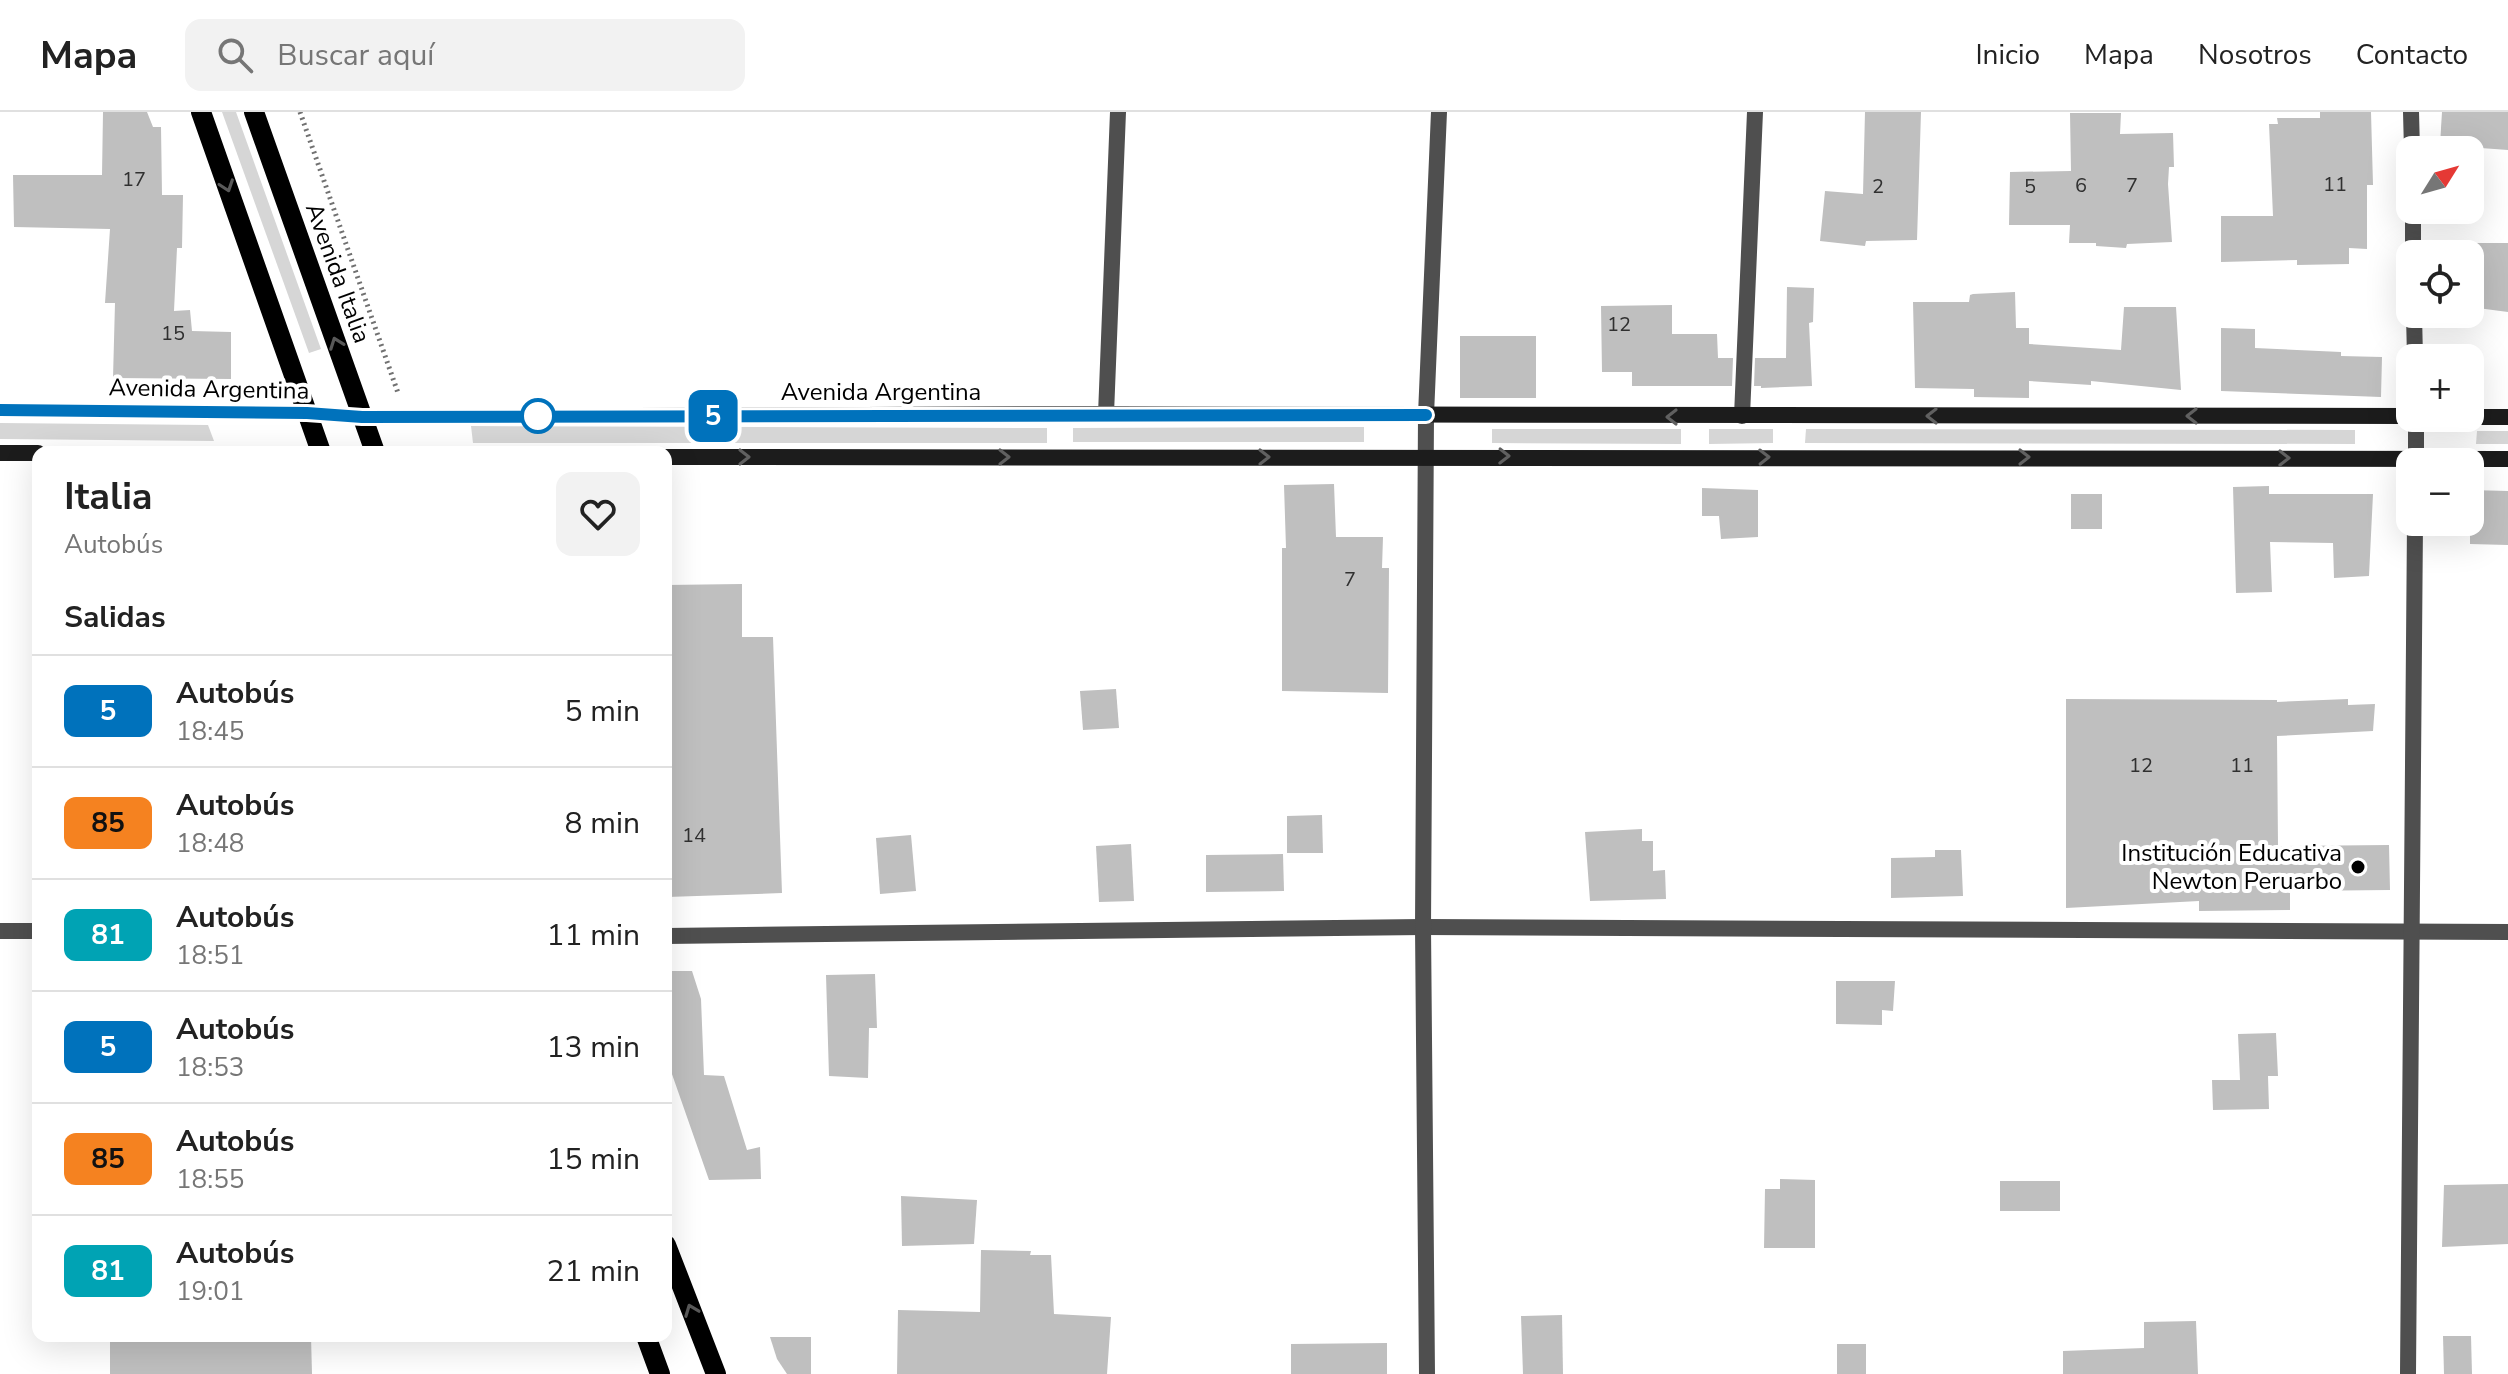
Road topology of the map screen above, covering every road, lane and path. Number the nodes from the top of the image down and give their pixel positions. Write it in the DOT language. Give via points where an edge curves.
graph roads {
  1 [pos="201,112"];
  2 [pos="254,112"];
  3 [pos="300,112"];
  4 [pos="1118,112"];
  5 [pos="1439,112"];
  6 [pos="1755,112"];
  7 [pos="2411,112"];
  8 [pos="2412,136"];
  9 [pos="0,410"];
  10 [pos="307,413"];
  11 [pos="1106,414"];
  12 [pos="1426,415"];
  13 [pos="406,416"];
  14 [pos="1742,416"];
  15 [pos="2396,416"];
  16 [pos="362,417"];
  17 [pos="2484,417"];
  18 [pos="2508,417"];
  19 [pos="319,446"];
  20 [pos="373,446"];
  21 [pos="0,453"];
  22 [pos="32,453"];
  23 [pos="1426,456"];
  24 [pos="672,457"];
  25 [pos="2484,459"];
  26 [pos="2508,459"];
  27 [pos="2396,460"];
  28 [pos="2415,536"];
  29 [pos="1423,927"];
  30 [pos="0,931"];
  31 [pos="32,931"];
  32 [pos="2411,931"];
  33 [pos="2508,932"];
  34 [pos="672,936"];
  35 [pos="672,1260"];
  36 [pos="648,1342"];
  37 [pos="660,1374"];
  38 [pos="716,1374"];
  39 [pos="1427,1374"];
  40 [pos="2408,1374"];
  1 -- 10 [label="main road, one-way"];
  16 -- 2 [label="main road, Avenida Italia, one-way"];
  3 -- 13 [label="path"];
  4 -- 11 [label="street"];
  5 -- 12 [label="street"];
  6 -- 14 [label="street"];
  7 -- 8 [label="street"];
  9 -- 10 [label="main road, Avenida Argentina"];
  10 -- 16 [label="main road, Avenida Argentina"];
  10 -- 19 [label="main road"];
  11 -- 12 [label="main road, Avenida Argentina"];
  11 -- 13 [label="main road, Avenida Argentina"];
  14 -- 12 [label="main road, Avenida Argentina, one-way"];
  12 -- 23 [label="street"];
  13 -- 16 [label="main road, Avenida Argentina"];
  15 -- 14 [label="main road, Avenida Argentina, one-way"];
  16 -- 20 [label="main road, Avenida Italia"];
  17 -- 18 [label="main road"];
  21 -- 22 [label="main road"];
  24 -- 23 [label="main road, one-way"];
  23 -- 27 [label="main road, one-way"];
  23 -- 29 [label="street"];
  25 -- 26 [label="main road"];
  28 -- 32 [label="street"];
  29 -- 32 [label="street"];
  29 -- 34 [label="street"];
  29 -- 39 [label="street"];
  30 -- 31 [label="street"];
  32 -- 33 [label="street"];
  32 -- 40 [label="street"];
  38 -- 35 [label="main road, one-way"];
  36 -- 37 [label="main road"];
}
